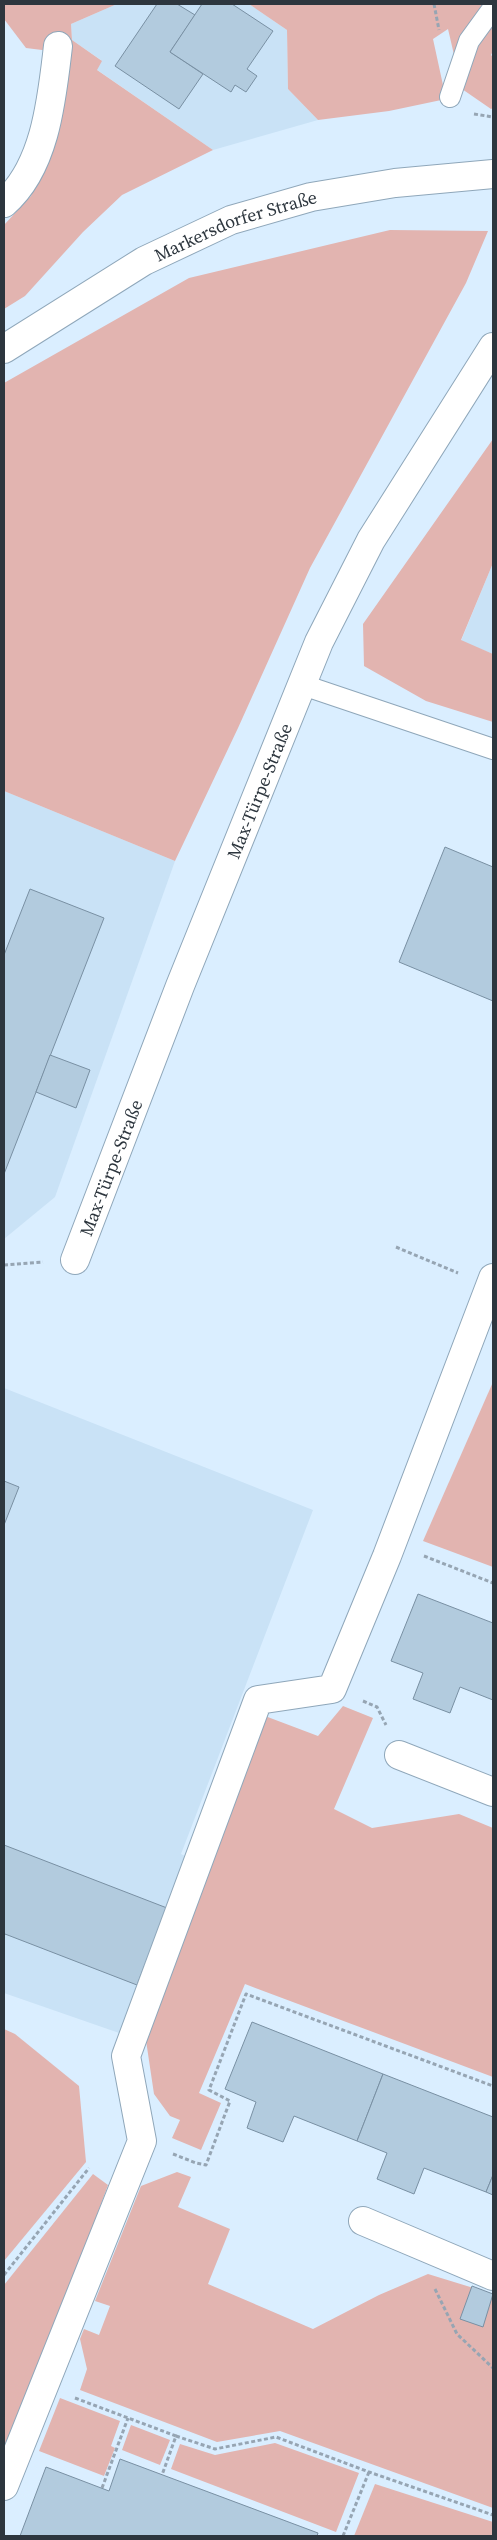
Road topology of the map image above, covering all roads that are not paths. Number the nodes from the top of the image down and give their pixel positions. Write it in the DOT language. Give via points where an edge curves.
graph roads {
  1 [pos="493,8"];
  2 [pos="58,46"];
  3 [pos="450,97"];
  4 [pos="493,174"];
  5 [pos="4,203"];
  6 [pos="493,347"];
  7 [pos="4,349"];
  8 [pos="300,684"];
  9 [pos="493,749"];
  10 [pos="75,1260"];
  11 [pos="491,1282"];
  12 [pos="399,1755"];
  13 [pos="493,1792"];
  14 [pos="364,2221"];
  15 [pos="493,2276"];
  16 [pos="4,2486"];
  1 -- 3 [label="lane" via="469,41"];
  2 -- 5 [label="street" via="51,104 32,166"];
  4 -- 7 [label="street, Markersdorfer Straße" via="396,182 311,197 231,220 144,261"];
  6 -- 8 [label="street, Max-Türpe-Straße" via="371,540"];
  8 -- 9 [label="lane"];
  8 -- 10 [label="street, Max-Türpe-Straße"];
  11 -- 16 [label="street" via="332,1689 258,1700 126,2056 142,2141"];
  12 -- 13 [label="street"];
  14 -- 15 [label="street"];
}
